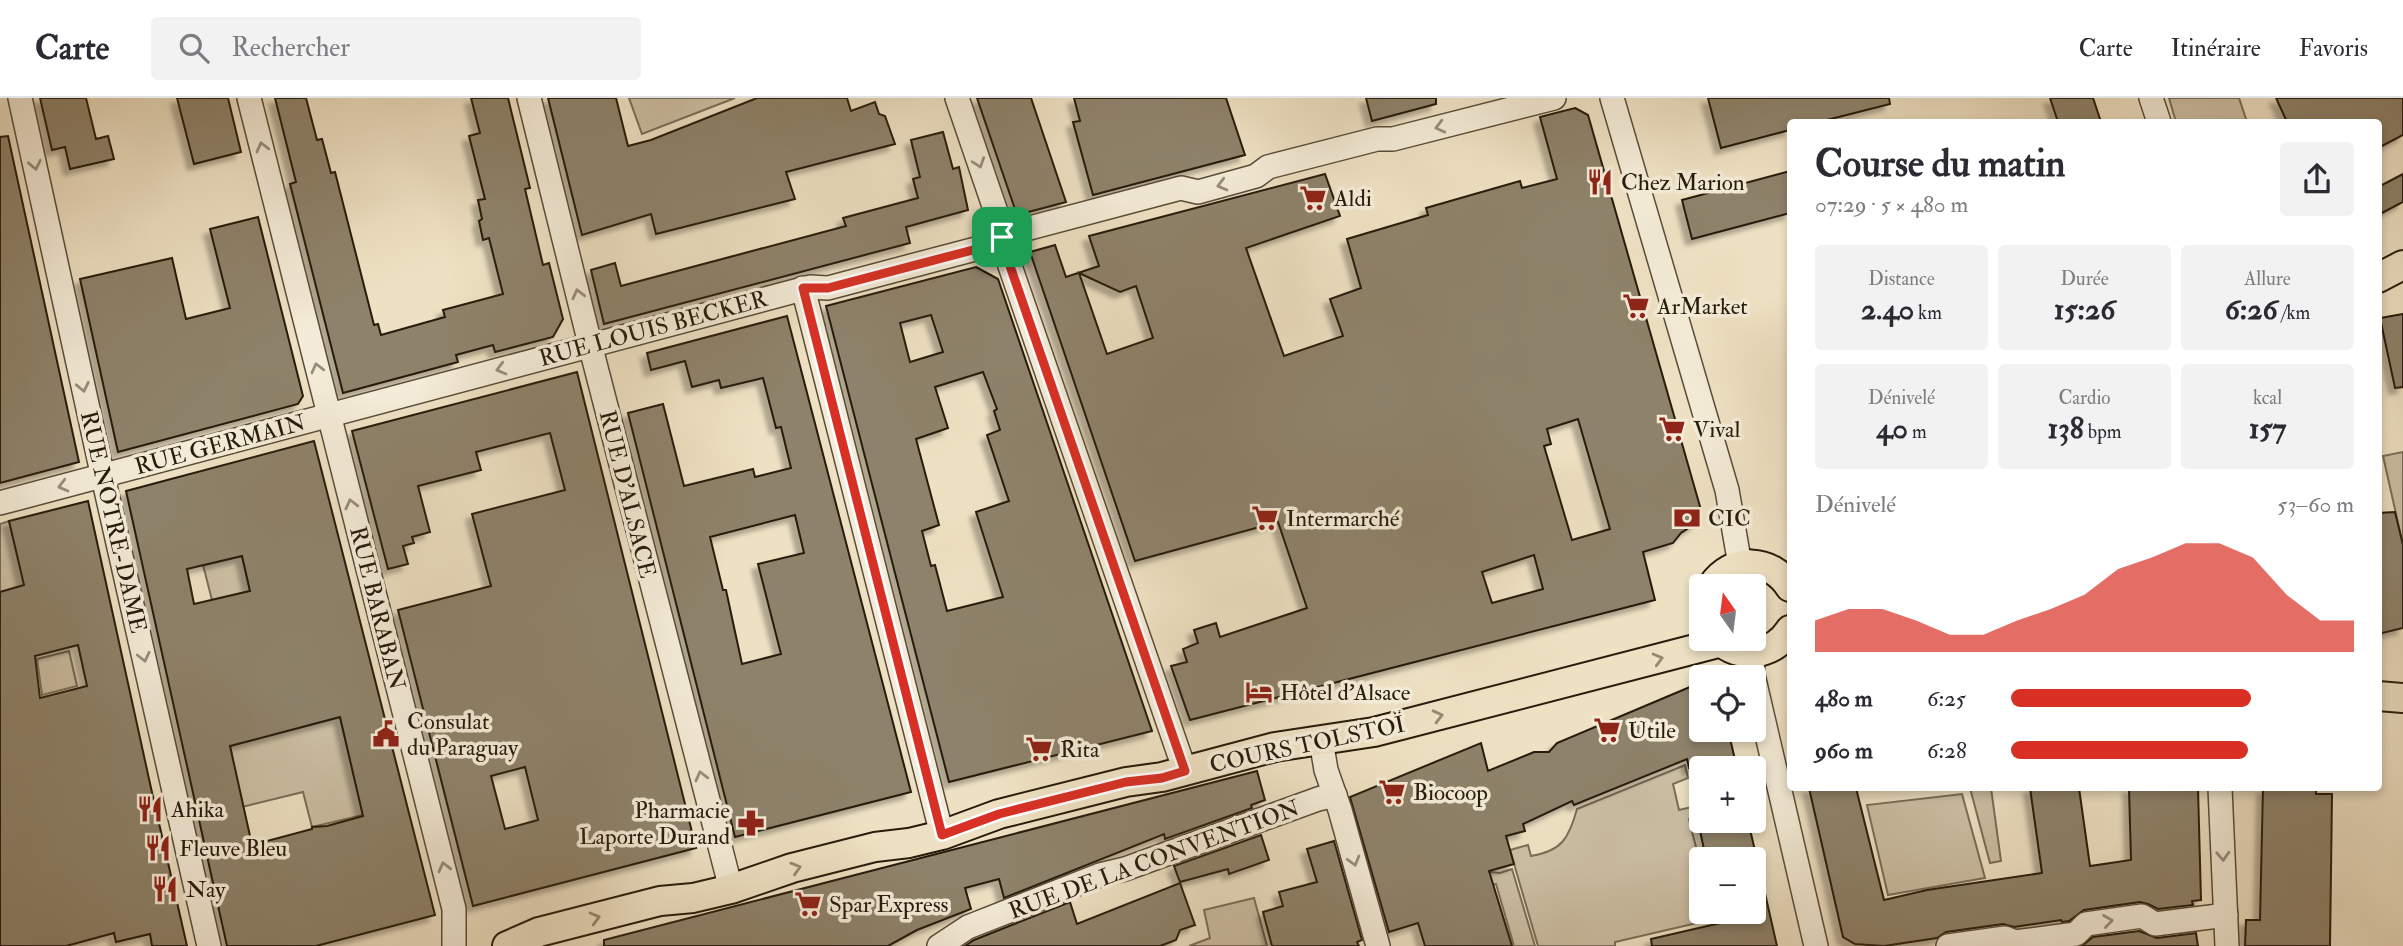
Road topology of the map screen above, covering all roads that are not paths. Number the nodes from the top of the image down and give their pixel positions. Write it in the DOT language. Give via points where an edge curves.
graph roads {
  1 [pos="20,98"];
  2 [pos="250,98"];
  3 [pos="529,98"];
  4 [pos="957,98"];
  5 [pos="1554,98"];
  6 [pos="1612,98"];
  7 [pos="2151,98"];
  8 [pos="2158,119"];
  9 [pos="1002,237"];
  10 [pos="2403,265"];
  11 [pos="2382,276"];
  12 [pos="803,288"];
  13 [pos="590,345"];
  14 [pos="327,422"];
  15 [pos="103,475"];
  16 [pos="0,503"];
  17 [pos="1740,565"];
  18 [pos="1723,574"];
  19 [pos="1787,582"];
  20 [pos="1787,633"];
  21 [pos="1689,649"];
  22 [pos="1739,651"];
  23 [pos="1752,654"];
  24 [pos="2382,696"];
  25 [pos="2403,698"];
  26 [pos="1321,740"];
  27 [pos="1185,771"];
  28 [pos="2220,791"];
  29 [pos="1335,795"];
  30 [pos="942,835"];
  31 [pos="731,889"];
  32 [pos="2226,915"];
  33 [pos="454,940"];
  34 [pos="953,942"];
  35 [pos="209,946"];
  36 [pos="507,946"];
  37 [pos="1378,946"];
  38 [pos="1816,946"];
  39 [pos="1948,946"];
  40 [pos="2227,946"];
  1 -- 15 [label="street, RUE NOTRE-DAME, one-way"];
  14 -- 2 [label="street, RUE BARABAN, one-way"];
  13 -- 3 [label="street, RUE D'ALSACE, one-way"];
  4 -- 9 [label="street, one-way"];
  5 -- 9 [label="street, RUE LOUIS BECKER, one-way" via="1393,139 1377,138 1268,167 1256,176 1198,192 1181,188"];
  6 -- 17 [label="street" via="1727,490"];
  7 -- 8 [label="street"];
  9 -- 12 [label="street, RUE LOUIS BECKER" via="973,250 828,288"];
  9 -- 27 [label="street"];
  10 -- 11 [label="main road"];
  12 -- 13 [label="street, RUE LOUIS BECKER"];
  12 -- 30 [label="street"];
  13 -- 14 [label="street, RUE LOUIS BECKER, one-way"];
  31 -- 13 [label="street, RUE D'ALSACE, one-way"];
  14 -- 15 [label="street, RUE GERMAIN"];
  33 -- 14 [label="street, RUE BARABAN, one-way" via="454,909"];
  15 -- 16 [label="street, RUE GERMAIN, one-way"];
  15 -- 35 [label="street, RUE NOTRE-DAME, one-way"];
  17 -- 18 [label="main road"];
  17 -- 19 [label="main road" via="1773,569"];
  20 -- 23 [label="main road" via="1775,646"];
  26 -- 21 [label="main road, COURS TOLSTOÏ, one-way" via="1374,732"];
  22 -- 23 [label="main road"];
  23 -- 38 [label="street" via="1753,675"];
  24 -- 25 [label="main road"];
  26 -- 27 [label="main road, COURS TOLSTOÏ"];
  26 -- 29 [label="street"];
  27 -- 30 [label="main road, COURS TOLSTOÏ" via="1012,811"];
  28 -- 32 [label="street, one-way"];
  29 -- 34 [label="street, RUE DE LA CONVENTION" via="1100,875 968,927"];
  29 -- 37 [label="street, one-way"];
  31 -- 30 [label="main road, COURS TOLSTOÏ, one-way" via="803,865"];
  36 -- 31 [label="main road, COURS TOLSTOÏ, one-way" via="540,932 660,901"];
  39 -- 32 [label="street, one-way" via="2076,934 2086,924 2142,916 2155,924"];
  32 -- 40 [label="street"];
}
